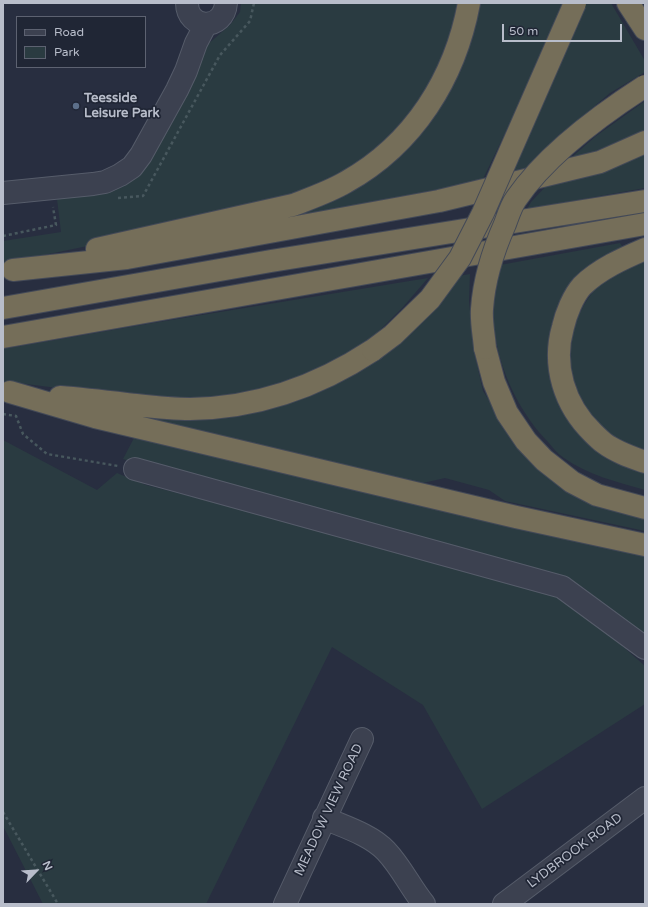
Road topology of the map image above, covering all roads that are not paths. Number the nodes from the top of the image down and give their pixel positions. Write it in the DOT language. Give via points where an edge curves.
graph roads {
  1 [pos="187,3"];
  2 [pos="226,3"];
  3 [pos="469,3"];
  4 [pos="575,3"];
  5 [pos="628,3"];
  6 [pos="206,24"];
  7 [pos="645,29"];
  8 [pos="645,86"];
  9 [pos="645,142"];
  10 [pos="3,193"];
  11 [pos="645,201"];
  12 [pos="645,224"];
  13 [pos="645,248"];
  14 [pos="8,271"];
  15 [pos="3,308"];
  16 [pos="3,337"];
  17 [pos="7,392"];
  18 [pos="645,462"];
  19 [pos="135,469"];
  20 [pos="645,508"];
  21 [pos="645,545"];
  22 [pos="645,648"];
  23 [pos="362,739"];
  24 [pos="645,798"];
  25 [pos="324,818"];
  26 [pos="285,904"];
  27 [pos="424,904"];
  28 [pos="504,904"];
  1 -- 6 [label="street" via="191,16"];
  2 -- 6 [label="street" via="225,10 218,20"];
  3 -- 14 [label="highway" via="456,52 430,104 393,148 346,182 293,205"];
  4 -- 17 [label="highway, bridge" via="483,213 460,258 421,308 393,335 353,364 309,386 268,399 238,405 189,409"];
  5 -- 7 [label="highway"];
  6 -- 10 [label="street" via="177,90 141,155 132,166 105,182"];
  8 -- 20 [label="highway, bridge" via="572,140 539,170 515,200 487,272 482,310 485,348 494,382 507,413 526,441 544,460 572,482 597,495"];
  9 -- 14 [label="highway" via="600,162 439,201 127,258"];
  11 -- 15 [label="highway" via="279,259"];
  12 -- 16 [label="highway"];
  13 -- 18 [label="highway" via="602,271 582,286 567,311 559,340 559,369 567,397 582,422 603,443 628,457"];
  17 -- 21 [label="highway" via="95,417"];
  19 -- 22 [label="street" via="562,587"];
  23 -- 25 [label="street, MEADOW VIEW ROAD"];
  24 -- 28 [label="street, LYDBROOK ROAD"];
  25 -- 26 [label="street, MEADOW VIEW ROAD"];
  25 -- 27 [label="street" via="369,838 386,850"];
}
